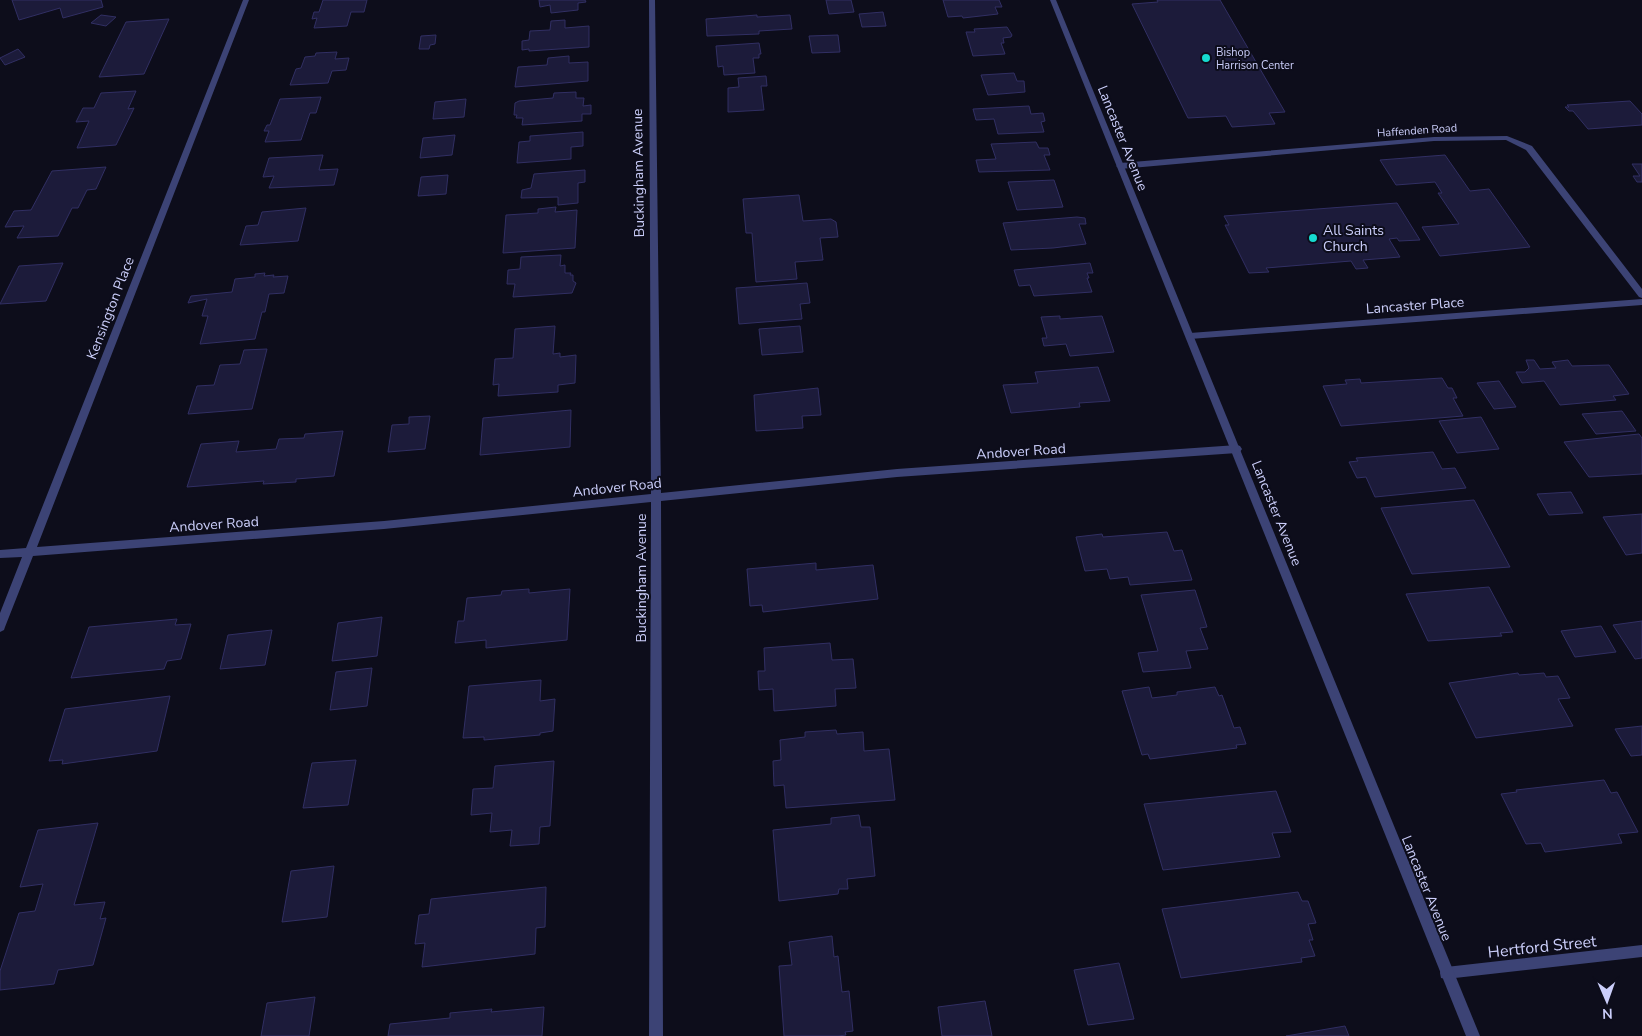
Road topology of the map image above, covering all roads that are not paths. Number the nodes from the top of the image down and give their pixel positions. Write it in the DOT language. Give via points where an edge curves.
graph roads {
  1 [pos="246,0"];
  2 [pos="652,0"];
  3 [pos="1053,0"];
  4 [pos="1120,166"];
  5 [pos="1642,295"];
  6 [pos="1642,302"];
  7 [pos="1190,336"];
  8 [pos="1236,449"];
  9 [pos="656,497"];
  10 [pos="29,551"];
  11 [pos="0,554"];
  12 [pos="0,627"];
  13 [pos="1642,951"];
  14 [pos="1446,973"];
  15 [pos="656,1036"];
  16 [pos="1473,1036"];
  1 -- 10 [label="street, Kensington Place"];
  2 -- 9 [label="street, Buckingham Avenue"];
  3 -- 4 [label="street, Lancaster Avenue"];
  4 -- 5 [label="street, Haffenden Road" via="1434,139 1507,138 1528,148"];
  4 -- 7 [label="street, Lancaster Avenue"];
  6 -- 7 [label="street, Lancaster Place"];
  7 -- 8 [label="street, Lancaster Avenue"];
  8 -- 9 [label="street, Andover Road" via="897,473"];
  8 -- 14 [label="street, Lancaster Avenue"];
  9 -- 10 [label="street, Andover Road" via="384,525"];
  9 -- 15 [label="street, Buckingham Avenue"];
  10 -- 11 [label="street, Andover Road"];
  10 -- 12 [label="street, Kensington Place"];
  13 -- 14 [label="street, Hertford Street"];
  14 -- 16 [label="street, Lancaster Avenue"];
}
